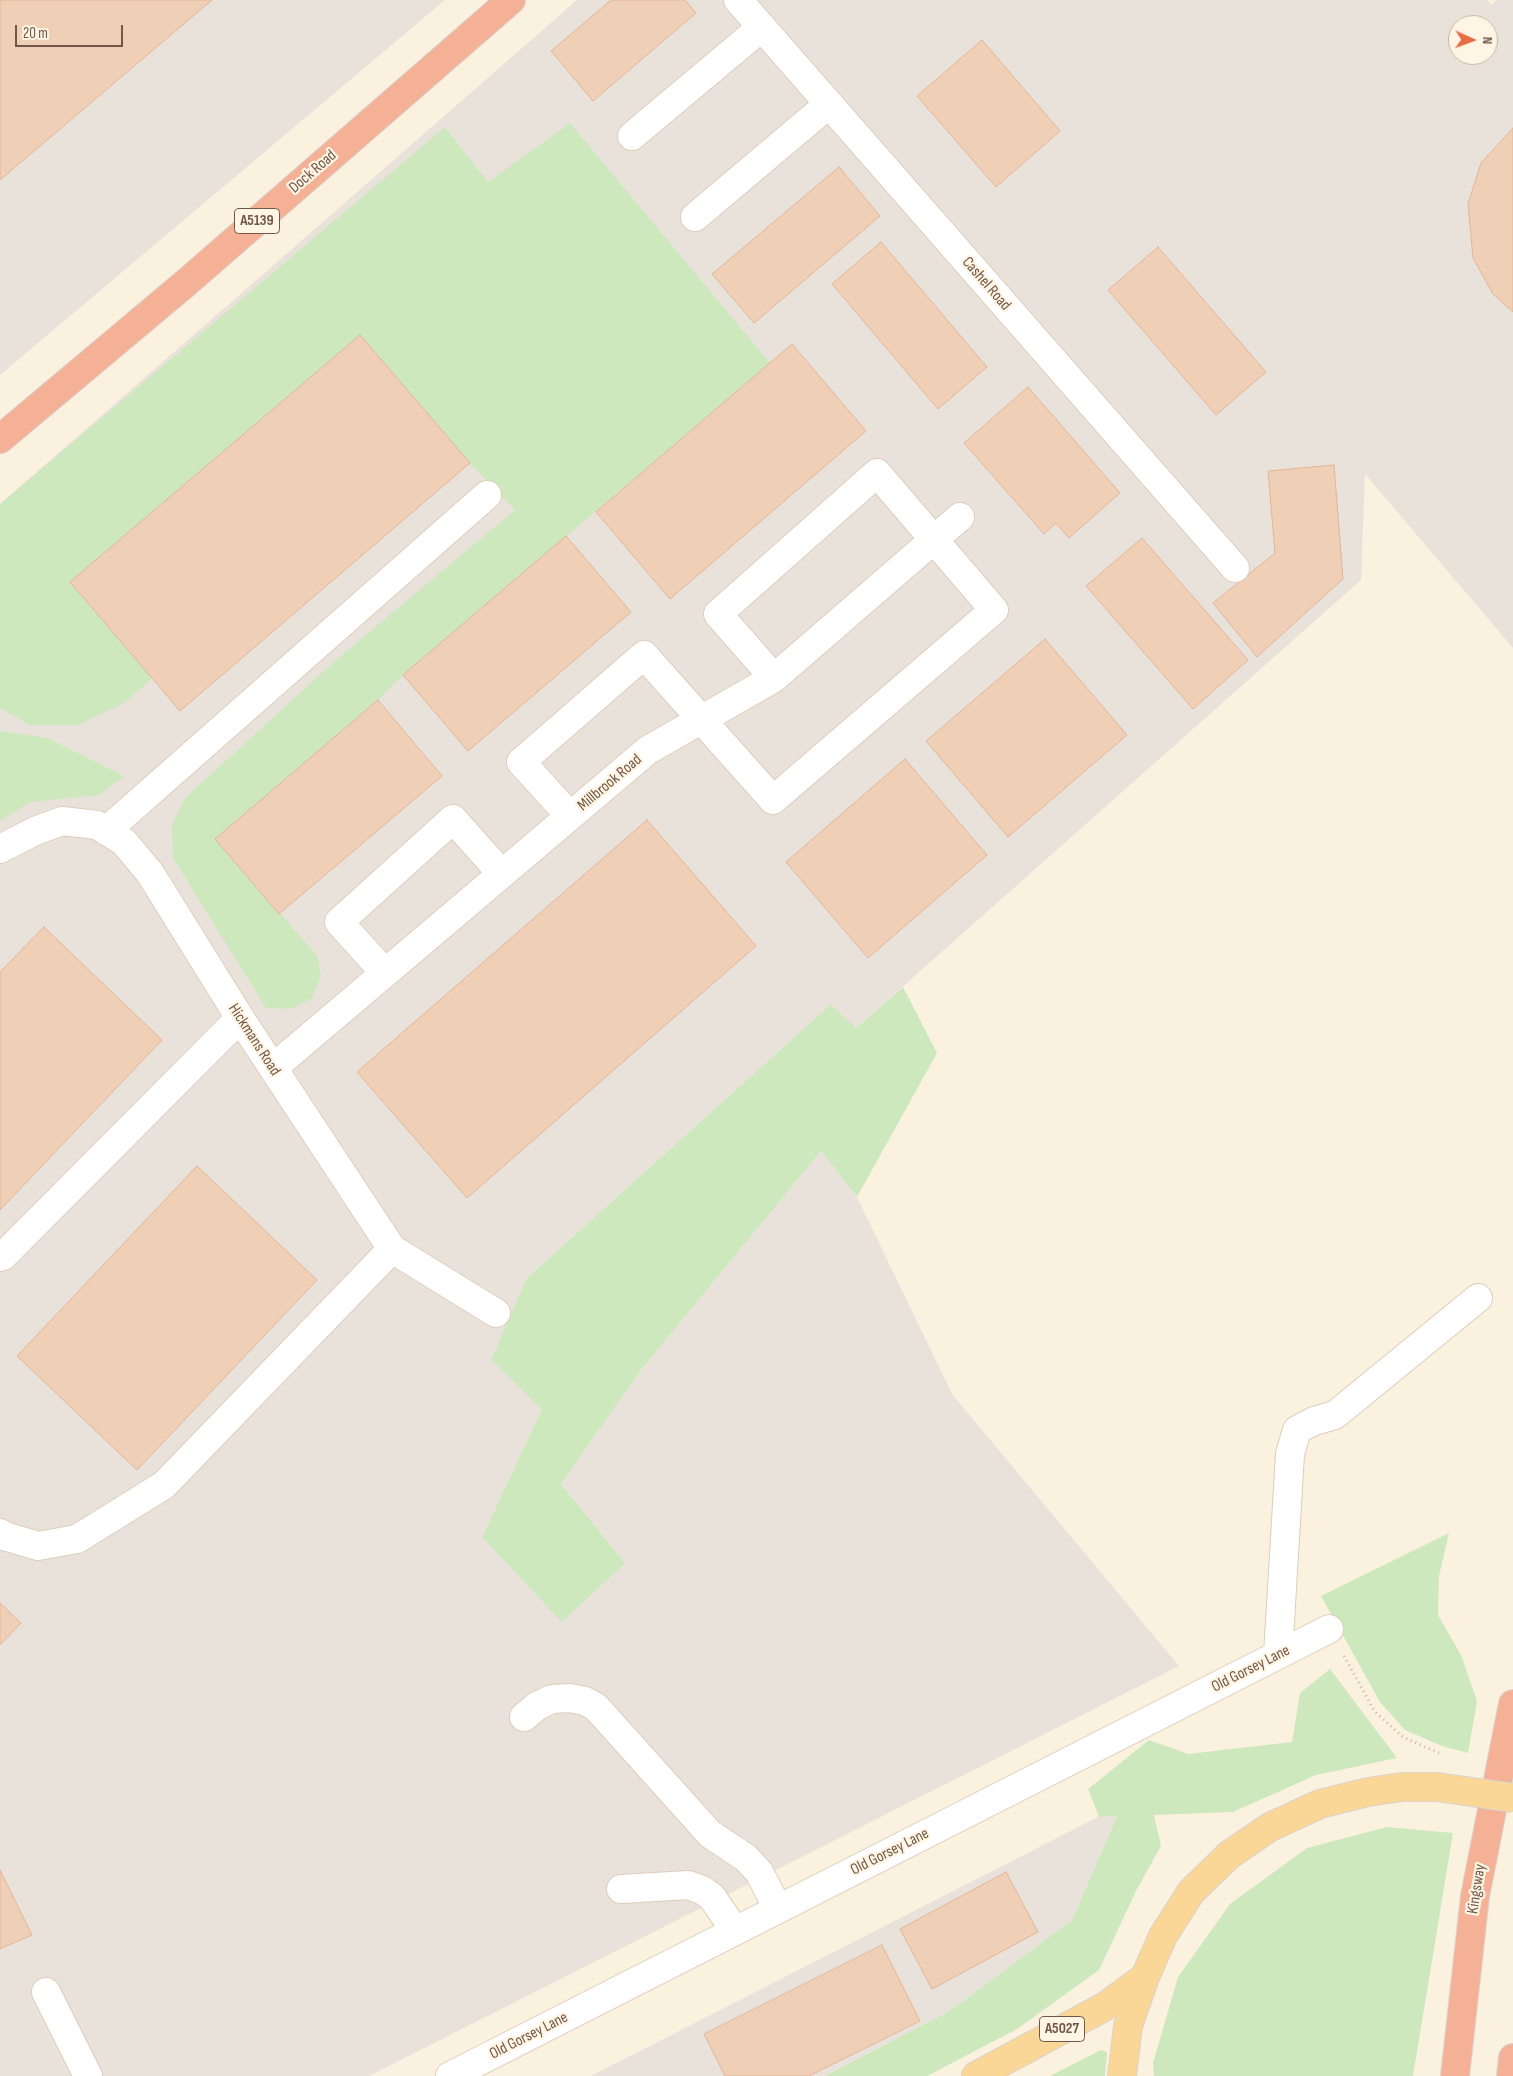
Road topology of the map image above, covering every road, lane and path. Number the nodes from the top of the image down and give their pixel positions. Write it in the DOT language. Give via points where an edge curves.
graph roads {
  1 [pos="511,0"];
  2 [pos="738,0"];
  3 [pos="762,27"];
  4 [pos="829,104"];
  5 [pos="632,136"];
  6 [pos="695,217"];
  7 [pos="0,439"];
  8 [pos="487,495"];
  9 [pos="960,517"];
  10 [pos="934,539"];
  11 [pos="1235,568"];
  12 [pos="774,678"];
  13 [pos="702,719"];
  14 [pos="570,816"];
  15 [pos="106,831"];
  16 [pos="0,849"];
  17 [pos="502,874"];
  18 [pos="385,973"];
  19 [pos="240,1018"];
  20 [pos="273,1068"];
  21 [pos="392,1249"];
  22 [pos="0,1257"];
  23 [pos="1478,1298"];
  24 [pos="496,1313"];
  25 [pos="0,1533"];
  26 [pos="1329,1629"];
  27 [pos="1278,1655"];
  28 [pos="1513,1704"];
  29 [pos="524,1717"];
  30 [pos="1446,1757"];
  31 [pos="1513,1798"];
  32 [pos="621,1890"];
  33 [pos="778,1909"];
  34 [pos="734,1931"];
  35 [pos="1145,1977"];
  36 [pos="46,1992"];
  37 [pos="1513,2058"];
  38 [pos="88,2076"];
  39 [pos="450,2076"];
  40 [pos="976,2076"];
  41 [pos="1122,2076"];
  42 [pos="1455,2076"];
  43 [pos="1511,2076"];
  1 -- 7 [label="highway, Dock Road / A5139" via="187,282"];
  2 -- 3 [label="street, Cashel Road"];
  3 -- 4 [label="street, Cashel Road"];
  3 -- 5 [label="street"];
  4 -- 6 [label="street"];
  4 -- 11 [label="street, Cashel Road"];
  8 -- 15 [label="street"];
  9 -- 10 [label="street, Millbrook Road"];
  10 -- 12 [label="street, Millbrook Road"];
  10 -- 12 [label="street" via="877,474 718,614"];
  10 -- 13 [label="street" via="994,610 774,800"];
  12 -- 13 [label="street, Millbrook Road"];
  13 -- 14 [label="street, Millbrook Road" via="648,750"];
  13 -- 14 [label="street" via="644,655 521,762"];
  14 -- 17 [label="street, Millbrook Road"];
  15 -- 16 [label="street, Hickmans Road" via="97,825 62,821"];
  15 -- 19 [label="street, Hickmans Road" via="124,842 150,873"];
  17 -- 18 [label="street, Millbrook Road"];
  17 -- 18 [label="street" via="454,819 339,922"];
  18 -- 20 [label="street, Millbrook Road"];
  19 -- 20 [label="street, Hickmans Road"];
  19 -- 22 [label="street"];
  20 -- 21 [label="street, Hickmans Road"];
  21 -- 24 [label="street, Hickmans Road"];
  21 -- 25 [label="street" via="164,1485 77,1539 38,1546"];
  23 -- 27 [label="street" via="1335,1414 1297,1430 1290,1454"];
  26 -- 27 [label="street, Old Gorsey Lane"];
  26 -- 30 [label="path" via="1375,1712 1403,1737"];
  27 -- 33 [label="street, Old Gorsey Lane"];
  28 -- 42 [label="highway, Kingsway" via="1475,1896"];
  29 -- 33 [label="street" via="552,1699 577,1700 596,1707 710,1834 746,1858 759,1872"];
  31 -- 35 [label="main road, bridge" via="1437,1787 1402,1787 1320,1804 1270,1827 1229,1855 1191,1892 1163,1936"];
  32 -- 34 [label="street" via="688,1885 702,1890 712,1897"];
  33 -- 34 [label="street, Old Gorsey Lane"];
  34 -- 39 [label="street, Old Gorsey Lane"];
  35 -- 40 [label="main road, A5027" via="1104,2007"];
  35 -- 41 [label="main road" via="1128,2026"];
  36 -- 38 [label="street"];
  37 -- 43 [label="highway"];
}
